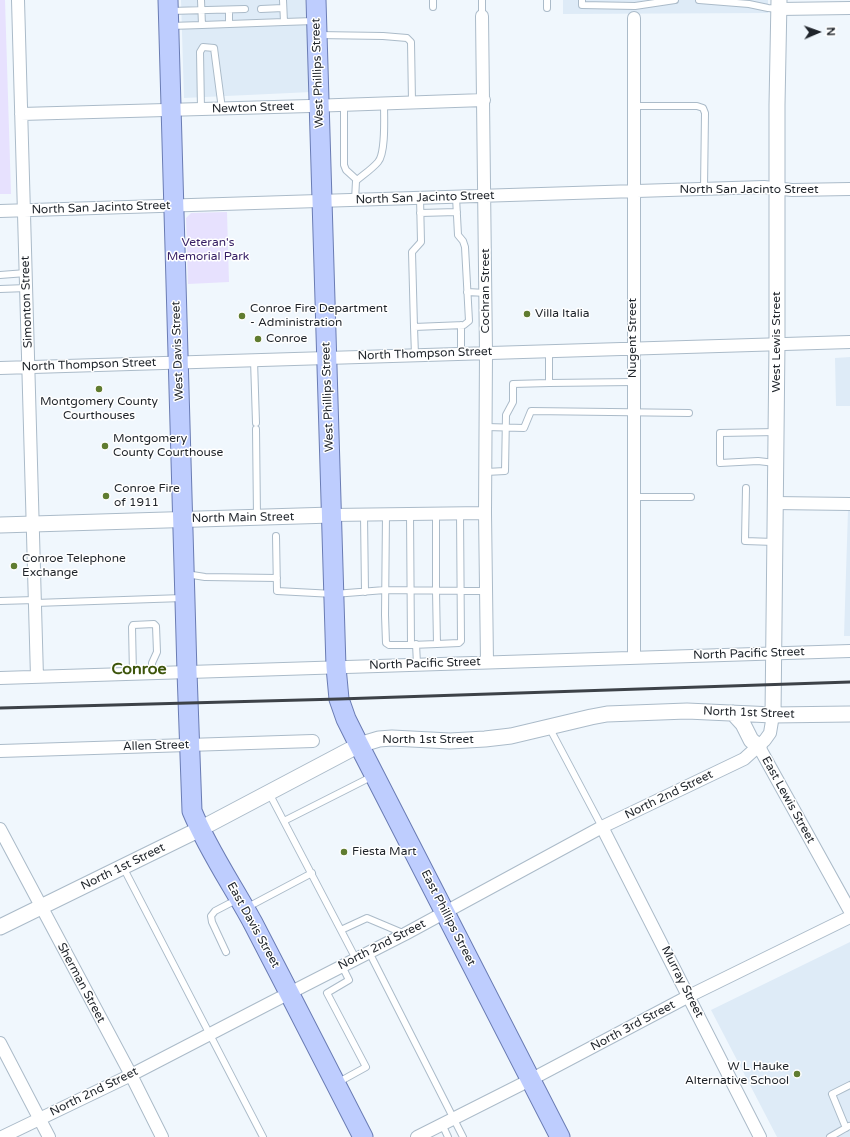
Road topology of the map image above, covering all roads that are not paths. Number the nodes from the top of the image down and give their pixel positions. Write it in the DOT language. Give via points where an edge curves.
graph roads {
  1 [pos="18,0"];
  2 [pos="201,0"];
  3 [pos="283,0"];
  4 [pos="316,0"];
  5 [pos="433,0"];
  6 [pos="482,0"];
  7 [pos="547,0"];
  8 [pos="582,0"];
  9 [pos="675,0"];
  10 [pos="698,0"];
  11 [pos="749,2"];
  12 [pos="779,4"];
  13 [pos="433,7"];
  14 [pos="261,8"];
  15 [pos="283,8"];
  16 [pos="547,8"];
  17 [pos="635,8"];
  18 [pos="850,8"];
  19 [pos="245,9"];
  20 [pos="229,10"];
  21 [pos="201,11"];
  22 [pos="168,12"];
  23 [pos="482,16"];
  24 [pos="284,22"];
  25 [pos="229,24"];
  26 [pos="202,25"];
  27 [pos="317,28"];
  28 [pos="484,100"];
  29 [pos="412,102"];
  30 [pos="384,104"];
  31 [pos="344,105"];
  32 [pos="319,106"];
  33 [pos="634,106"];
  34 [pos="201,109"];
  35 [pos="222,109"];
  36 [pos="171,110"];
  37 [pos="21,114"];
  38 [pos="357,180"];
  39 [pos="704,189"];
  40 [pos="777,189"];
  41 [pos="850,189"];
  42 [pos="633,191"];
  43 [pos="485,196"];
  44 [pos="456,197"];
  45 [pos="420,198"];
  46 [pos="355,200"];
  47 [pos="322,201"];
  48 [pos="173,206"];
  49 [pos="24,210"];
  50 [pos="0,211"];
  51 [pos="457,212"];
  52 [pos="420,213"];
  53 [pos="26,273"];
  54 [pos="0,275"];
  55 [pos="27,288"];
  56 [pos="0,289"];
  57 [pos="467,292"];
  58 [pos="486,293"];
  59 [pos="461,325"];
  60 [pos="414,327"];
  61 [pos="850,342"];
  62 [pos="777,343"];
  63 [pos="633,348"];
  64 [pos="549,350"];
  65 [pos="461,353"];
  66 [pos="486,353"];
  67 [pos="415,355"];
  68 [pos="327,357"];
  69 [pos="254,360"];
  70 [pos="178,363"];
  71 [pos="29,367"];
  72 [pos="0,368"];
  73 [pos="633,382"];
  74 [pos="549,383"];
  75 [pos="633,412"];
  76 [pos="690,412"];
  77 [pos="486,427"];
  78 [pos="506,427"];
  79 [pos="776,432"];
  80 [pos="775,463"];
  81 [pos="486,472"];
  82 [pos="746,488"];
  83 [pos="634,497"];
  84 [pos="691,497"];
  85 [pos="774,503"];
  86 [pos="850,504"];
  87 [pos="460,513"];
  88 [pos="485,513"];
  89 [pos="386,514"];
  90 [pos="410,514"];
  91 [pos="436,514"];
  92 [pos="332,515"];
  93 [pos="364,515"];
  94 [pos="257,517"];
  95 [pos="182,519"];
  96 [pos="33,524"];
  97 [pos="0,525"];
  98 [pos="276,536"];
  99 [pos="774,542"];
  100 [pos="184,574"];
  101 [pos="277,578"];
  102 [pos="385,590"];
  103 [pos="410,591"];
  104 [pos="436,591"];
  105 [pos="460,591"];
  106 [pos="486,591"];
  107 [pos="366,592"];
  108 [pos="334,594"];
  109 [pos="185,598"];
  110 [pos="0,601"];
  111 [pos="35,602"];
  112 [pos="437,644"];
  113 [pos="413,645"];
  114 [pos="850,651"];
  115 [pos="774,654"];
  116 [pos="634,658"];
  117 [pos="487,662"];
  118 [pos="417,664"];
  119 [pos="336,667"];
  120 [pos="187,672"];
  121 [pos="152,673"];
  122 [pos="133,674"];
  123 [pos="37,677"];
  124 [pos="0,678"];
  125 [pos="774,684"];
  126 [pos="338,698"];
  127 [pos="188,702"];
  128 [pos="733,713"];
  129 [pos="850,714"];
  130 [pos="773,715"];
  131 [pos="548,727"];
  132 [pos="313,741"];
  133 [pos="190,745"];
  134 [pos="359,745"];
  135 [pos="759,747"];
  136 [pos="0,751"];
  137 [pos="374,776"];
  138 [pos="269,793"];
  139 [pos="284,821"];
  140 [pos="602,827"];
  141 [pos="0,829"];
  142 [pos="200,829"];
  143 [pos="123,866"];
  144 [pos="312,873"];
  145 [pos="242,904"];
  146 [pos="40,907"];
  147 [pos="850,911"];
  148 [pos="445,912"];
  149 [pos="850,917"];
  150 [pos="0,927"];
  151 [pos="341,930"];
  152 [pos="404,934"];
  153 [pos="226,952"];
  154 [pos="369,952"];
  155 [pos="356,959"];
  156 [pos="342,966"];
  157 [pos="290,993"];
  158 [pos="689,996"];
  159 [pos="209,1035"];
  160 [pos="0,1043"];
  161 [pos="131,1075"];
  162 [pos="530,1080"];
  163 [pos="336,1084"];
  164 [pos="850,1085"];
  165 [pos="40,1118"];
  166 [pos="453,1118"];
  167 [pos="442,1124"];
  168 [pos="848,1127"];
  169 [pos="2,1137"];
  170 [pos="49,1137"];
  171 [pos="162,1137"];
  172 [pos="263,1137"];
  173 [pos="363,1137"];
  174 [pos="417,1137"];
  175 [pos="448,1137"];
  176 [pos="463,1137"];
  177 [pos="560,1137"];
  178 [pos="760,1137"];
  179 [pos="830,1137"];
  1 -- 37 [label="street, Simonton Street"];
  2 -- 21 [label="lane"];
  3 -- 15 [label="lane"];
  4 -- 27 [label="main road, West Phillips Street"];
  5 -- 13 [label="lane"];
  6 -- 23 [label="lane"];
  7 -- 16 [label="lane"];
  8 -- 17 [label="lane" via="582,5"];
  9 -- 17 [label="lane"];
  10 -- 11 [label="lane"];
  11 -- 12 [label="lane" via="768,8"];
  12 -- 18 [label="street"];
  12 -- 40 [label="street, West Lewis Street"];
  14 -- 15 [label="lane"];
  15 -- 24 [label="lane"];
  17 -- 33 [label="street, Nugent Street"];
  19 -- 20 [label="lane"];
  20 -- 21 [label="lane"];
  20 -- 25 [label="lane"];
  21 -- 22 [label="lane"];
  21 -- 26 [label="lane"];
  22 -- 26 [label="lane"];
  22 -- 36 [label="main road, West Davis Street"];
  23 -- 28 [label="street, Cochran Street"];
  24 -- 25 [label="lane"];
  24 -- 27 [label="lane"];
  25 -- 26 [label="lane"];
  27 -- 29 [label="lane" via="407,38 411,42"];
  27 -- 32 [label="main road, West Phillips Street"];
  28 -- 29 [label="street, Newton Street"];
  28 -- 43 [label="street, Cochran Street"];
  29 -- 30 [label="street, Newton Street"];
  30 -- 31 [label="street, Newton Street"];
  30 -- 38 [label="lane" via="382,153 378,162"];
  31 -- 32 [label="street, Newton Street"];
  31 -- 38 [label="lane" via="344,165"];
  32 -- 35 [label="street, Newton Street"];
  32 -- 47 [label="main road, West Phillips Street"];
  33 -- 39 [label="lane" via="703,108"];
  33 -- 42 [label="street, Nugent Street"];
  34 -- 35 [label="street, Newton Street"];
  34 -- 35 [label="lane" via="200,52 203,48 212,47 215,52"];
  34 -- 36 [label="street, Newton Street"];
  36 -- 37 [label="street, Newton Street"];
  36 -- 48 [label="main road, West Davis Street"];
  37 -- 49 [label="street, Simonton Street"];
  38 -- 46 [label="lane"];
  39 -- 40 [label="street, North San Jacinto Street"];
  39 -- 42 [label="street, North San Jacinto Street"];
  40 -- 41 [label="street, North San Jacinto Street"];
  40 -- 62 [label="street, West Lewis Street"];
  42 -- 43 [label="street, North San Jacinto Street"];
  42 -- 63 [label="street, Nugent Street"];
  43 -- 44 [label="street, North San Jacinto Street"];
  43 -- 58 [label="street, Cochran Street"];
  44 -- 45 [label="street, North San Jacinto Street"];
  44 -- 51 [label="lane"];
  45 -- 46 [label="street, North San Jacinto Street"];
  45 -- 52 [label="lane"];
  46 -- 47 [label="street, North San Jacinto Street"];
  47 -- 48 [label="street, North San Jacinto Street"];
  47 -- 68 [label="main road, West Phillips Street"];
  48 -- 49 [label="street, North San Jacinto Street"];
  48 -- 70 [label="main road, West Davis Street"];
  49 -- 50 [label="street, North San Jacinto Street"];
  49 -- 53 [label="street, Simonton Street"];
  51 -- 52 [label="lane"];
  51 -- 57 [label="lane" via="458,235 466,247"];
  52 -- 60 [label="lane" via="421,242 412,252"];
  53 -- 54 [label="lane"];
  53 -- 55 [label="street, Simonton Street"];
  55 -- 56 [label="lane"];
  55 -- 71 [label="street, Simonton Street"];
  57 -- 58 [label="lane"];
  57 -- 59 [label="lane" via="469,321"];
  58 -- 66 [label="street, Cochran Street"];
  59 -- 60 [label="lane"];
  59 -- 65 [label="lane"];
  60 -- 67 [label="lane"];
  61 -- 62 [label="street, North Thompson Street"];
  62 -- 63 [label="street, North Thompson Street"];
  62 -- 79 [label="street, West Lewis Street"];
  63 -- 64 [label="street, North Thompson Street"];
  63 -- 73 [label="street, Nugent Street"];
  64 -- 66 [label="street, North Thompson Street"];
  64 -- 74 [label="lane"];
  65 -- 66 [label="street, North Thompson Street"];
  65 -- 67 [label="street, North Thompson Street"];
  66 -- 77 [label="street, Cochran Street"];
  67 -- 68 [label="street, North Thompson Street"];
  68 -- 69 [label="street, North Thompson Street"];
  68 -- 92 [label="main road, West Phillips Street"];
  69 -- 70 [label="street, North Thompson Street"];
  69 -- 94 [label="lane"];
  70 -- 71 [label="street, North Thompson Street"];
  70 -- 95 [label="main road, West Davis Street"];
  71 -- 72 [label="street, North Thompson Street"];
  71 -- 96 [label="street, Simonton Street"];
  73 -- 74 [label="lane"];
  73 -- 75 [label="street, Nugent Street"];
  74 -- 78 [label="lane" via="513,384 513,402 506,415"];
  75 -- 76 [label="lane"];
  75 -- 78 [label="lane" via="531,411 524,428"];
  75 -- 83 [label="street, Nugent Street"];
  77 -- 78 [label="lane"];
  77 -- 81 [label="street, Cochran Street"];
  78 -- 81 [label="lane" via="505,471"];
  79 -- 80 [label="street, West Lewis Street"];
  79 -- 80 [label="lane" via="720,433 720,463"];
  80 -- 85 [label="street, West Lewis Street"];
  81 -- 88 [label="street, Cochran Street"];
  82 -- 99 [label="lane" via="745,542"];
  83 -- 84 [label="lane"];
  83 -- 116 [label="street, Nugent Street"];
  85 -- 86 [label="street"];
  85 -- 99 [label="street, West Lewis Street"];
  87 -- 88 [label="street, North Main Street"];
  87 -- 91 [label="street, North Main Street"];
  87 -- 105 [label="lane"];
  88 -- 106 [label="street, Cochran Street"];
  89 -- 90 [label="street, North Main Street"];
  89 -- 93 [label="street, North Main Street"];
  89 -- 102 [label="lane"];
  90 -- 91 [label="street, North Main Street"];
  90 -- 103 [label="lane"];
  91 -- 104 [label="lane"];
  92 -- 93 [label="street, North Main Street"];
  92 -- 94 [label="street, North Main Street"];
  92 -- 108 [label="main road, West Phillips Street"];
  93 -- 107 [label="lane"];
  94 -- 95 [label="street, North Main Street"];
  95 -- 96 [label="street, North Main Street"];
  95 -- 100 [label="main road, West Davis Street"];
  96 -- 97 [label="street, North Main Street"];
  96 -- 111 [label="street, Simonton Street"];
  98 -- 101 [label="lane"];
  99 -- 115 [label="street, West Lewis Street"];
  100 -- 101 [label="lane" via="205,577"];
  100 -- 109 [label="main road, West Davis Street"];
  101 -- 108 [label="lane" via="277,591"];
  102 -- 103 [label="lane"];
  102 -- 107 [label="lane"];
  102 -- 113 [label="lane" via="386,643"];
  103 -- 104 [label="lane"];
  103 -- 113 [label="lane"];
  104 -- 105 [label="lane"];
  104 -- 112 [label="lane"];
  105 -- 106 [label="lane"];
  105 -- 112 [label="lane" via="461,641"];
  106 -- 117 [label="street, Cochran Street"];
  107 -- 108 [label="lane"];
  108 -- 119 [label="main road, West Phillips Street"];
  109 -- 111 [label="lane"];
  109 -- 120 [label="main road, West Davis Street"];
  110 -- 111 [label="lane"];
  111 -- 123 [label="street, Simonton Street"];
  112 -- 113 [label="lane"];
  113 -- 118 [label="lane"];
  114 -- 115 [label="street, North Pacific Street"];
  115 -- 116 [label="street, North Pacific Street"];
  115 -- 125 [label="street, West Lewis Street"];
  116 -- 117 [label="street, North Pacific Street"];
  117 -- 118 [label="street, North Pacific Street"];
  118 -- 119 [label="street, North Pacific Street"];
  119 -- 120 [label="street, North Pacific Street"];
  119 -- 126 [label="main road, West Phillips Street"];
  120 -- 121 [label="street, North Pacific Street"];
  120 -- 127 [label="main road, West Davis Street"];
  121 -- 122 [label="street, North Pacific Street"];
  121 -- 122 [label="lane" via="152,663 157,652 154,624 132,627"];
  122 -- 123 [label="street, North Pacific Street"];
  123 -- 124 [label="street, North Pacific Street"];
  125 -- 130 [label="street, East Lewis Street"];
  126 -- 134 [label="main road, East Phillips Street"];
  127 -- 133 [label="main road, East Davis Street"];
  128 -- 130 [label="street, North 1st Street"];
  128 -- 131 [label="street, North 1st Street" via="687,711 607,714"];
  128 -- 135 [label="street" via="743,724 751,740"];
  129 -- 130 [label="street, North 1st Street"];
  130 -- 135 [label="street, East Lewis Street" via="770,733"];
  131 -- 134 [label="street, North 1st Street" via="485,740 392,738"];
  131 -- 140 [label="lane"];
  132 -- 133 [label="street, Allen Street"];
  133 -- 136 [label="street, Allen Street"];
  133 -- 142 [label="main road, East Davis Street" via="192,811"];
  134 -- 137 [label="main road, East Phillips Street"];
  134 -- 138 [label="street, North 1st Street"];
  135 -- 140 [label="street, North 2nd Street" via="744,759"];
  135 -- 147 [label="street, East Lewis Street"];
  137 -- 139 [label="lane"];
  137 -- 148 [label="main road, East Phillips Street"];
  138 -- 139 [label="lane"];
  138 -- 142 [label="street, North 1st Street"];
  139 -- 144 [label="lane"];
  140 -- 148 [label="street, North 2nd Street"];
  140 -- 158 [label="street, Murray Street"];
  141 -- 146 [label="street, Sherman Street"];
  142 -- 143 [label="street, North 1st Street"];
  142 -- 145 [label="main road, East Davis Street"];
  143 -- 146 [label="street, North 1st Street"];
  143 -- 159 [label="lane"];
  144 -- 145 [label="lane"];
  144 -- 151 [label="lane"];
  145 -- 153 [label="lane" via="215,911 211,916"];
  145 -- 157 [label="main road, East Davis Street"];
  146 -- 150 [label="street, North 1st Street"];
  146 -- 161 [label="street, Sherman Street"];
  148 -- 152 [label="street, North 2nd Street"];
  148 -- 162 [label="main road, East Phillips Street"];
  149 -- 158 [label="street, North 3rd Street"];
  151 -- 152 [label="lane" via="367,918"];
  151 -- 155 [label="lane"];
  152 -- 154 [label="street, North 2nd Street"];
  154 -- 155 [label="street, North 2nd Street"];
  154 -- 166 [label="lane"];
  155 -- 156 [label="street, North 2nd Street"];
  156 -- 157 [label="street, North 2nd Street"];
  156 -- 163 [label="lane" via="349,980 327,992 366,1067"];
  157 -- 159 [label="street, North 2nd Street"];
  157 -- 163 [label="main road, East Davis Street"];
  158 -- 162 [label="street, North 3rd Street"];
  158 -- 178 [label="street, Murray Street"];
  159 -- 161 [label="street, North 2nd Street"];
  159 -- 172 [label="lane"];
  160 -- 165 [label="street"];
  161 -- 165 [label="street, North 2nd Street"];
  161 -- 171 [label="street, Sherman Street"];
  162 -- 166 [label="street, North 3rd Street"];
  162 -- 177 [label="main road, East Phillips Street"];
  163 -- 173 [label="main road, East Davis Street"];
  164 -- 168 [label="lane" via="832,1094"];
  165 -- 169 [label="street, North 2nd Street"];
  165 -- 170 [label="street"];
  166 -- 167 [label="street, North 3rd Street"];
  166 -- 176 [label="lane"];
  167 -- 174 [label="street, North 3rd Street"];
  167 -- 175 [label="lane"];
  168 -- 179 [label="lane"];
}
